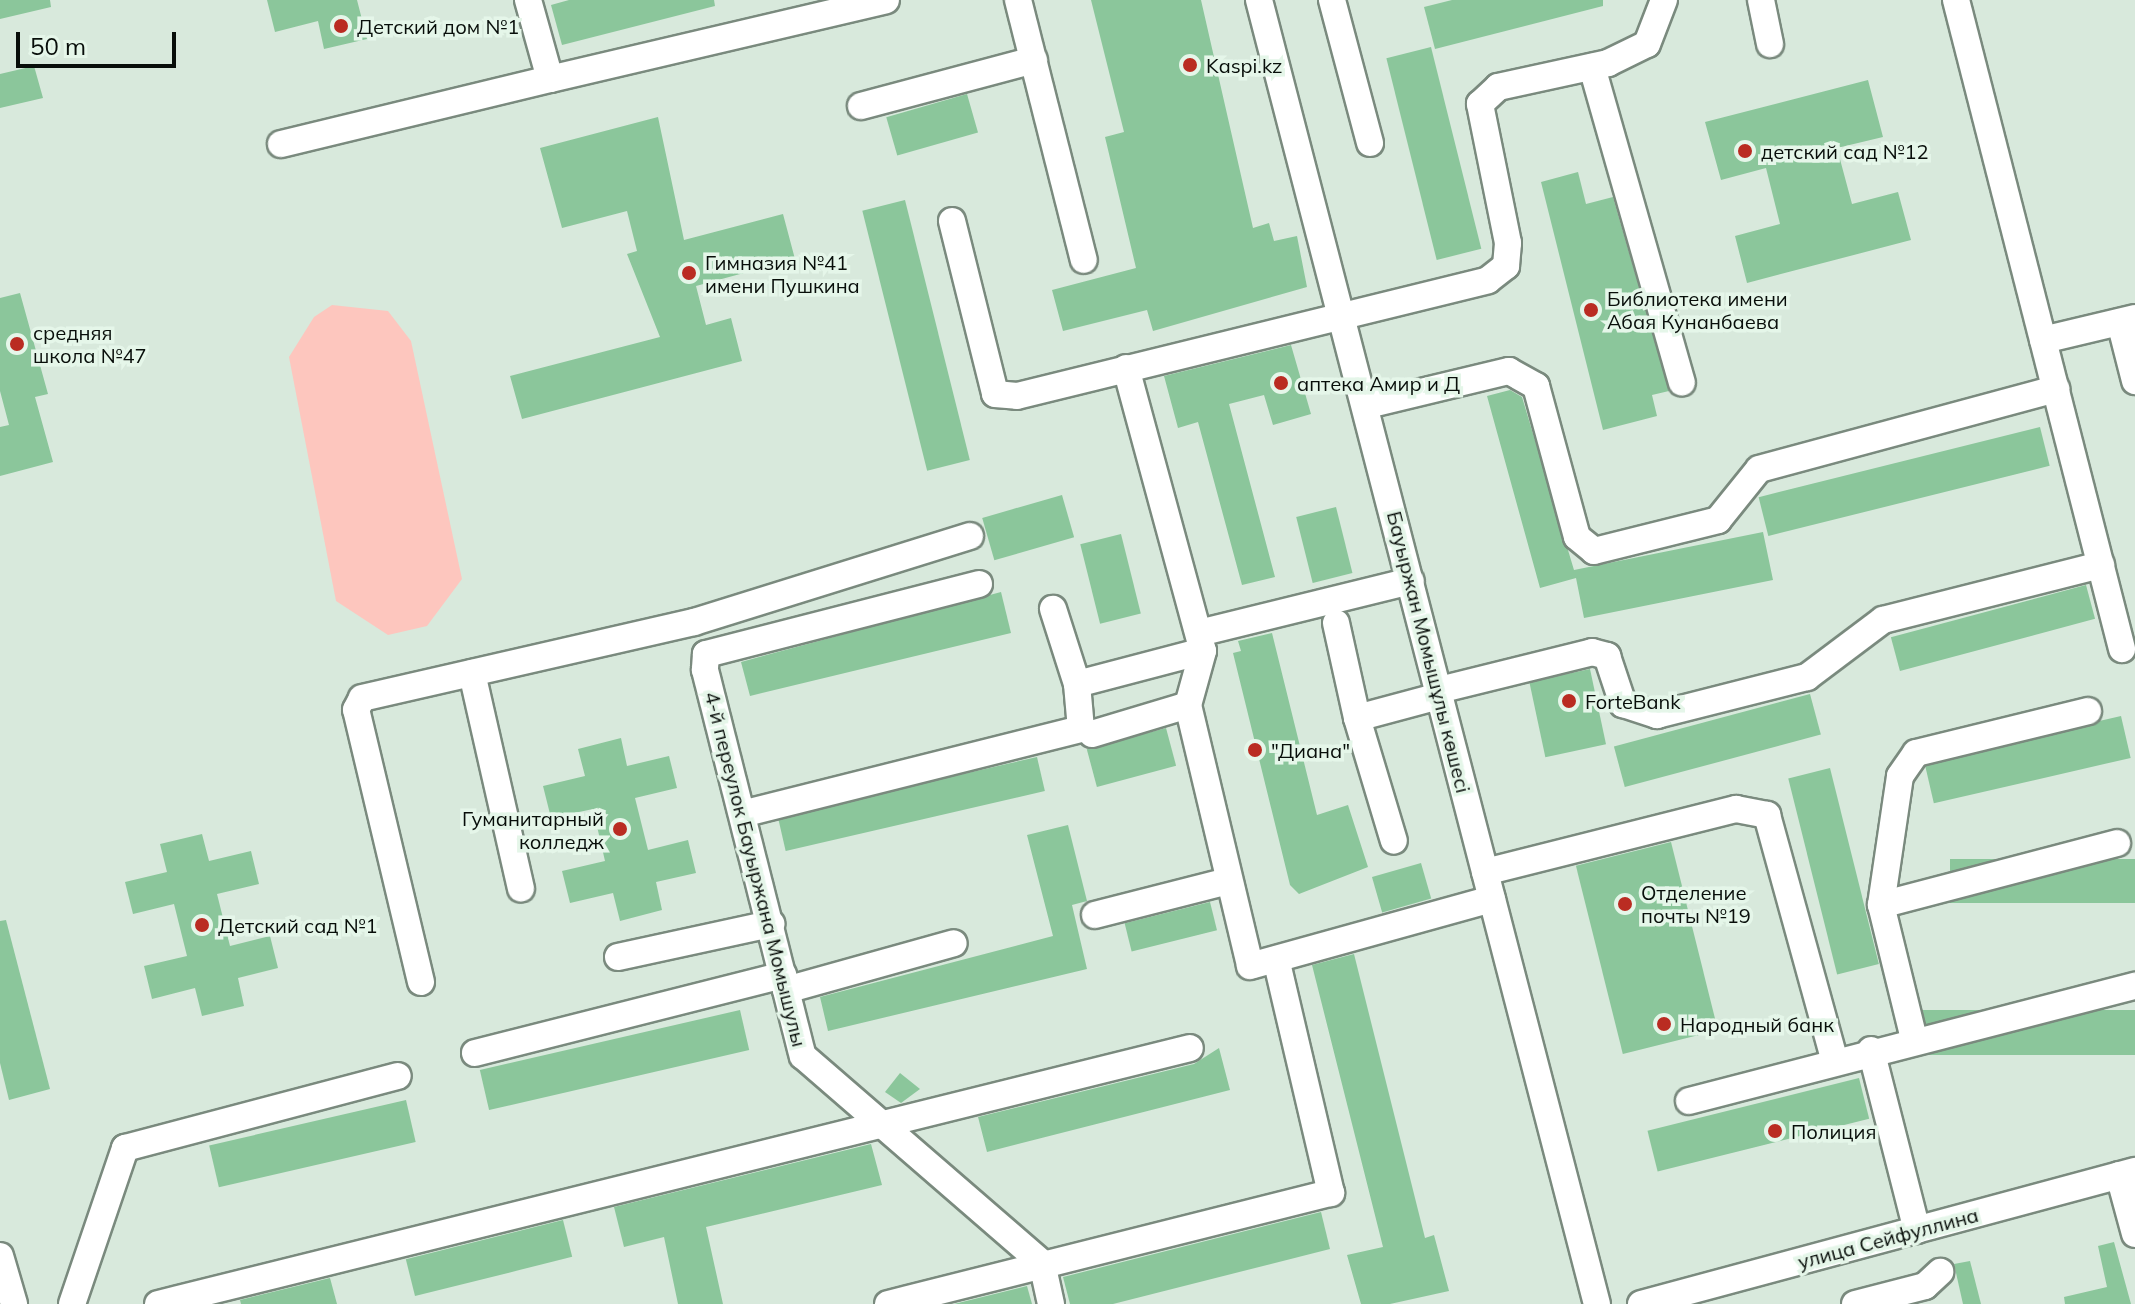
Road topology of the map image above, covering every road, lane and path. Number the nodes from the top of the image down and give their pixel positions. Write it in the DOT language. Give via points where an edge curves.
graph roads {
  1 [pos="528,0"];
  2 [pos="1018,0"];
  3 [pos="1259,0"];
  4 [pos="1332,0"];
  5 [pos="1664,0"];
  6 [pos="1761,0"];
  7 [pos="1956,0"];
  8 [pos="879,1"];
  9 [pos="1770,44"];
  10 [pos="1034,60"];
  11 [pos="1592,67"];
  12 [pos="550,79"];
  13 [pos="861,106"];
  14 [pos="1370,143"];
  15 [pos="281,144"];
  16 [pos="952,221"];
  17 [pos="1084,260"];
  18 [pos="1344,312"];
  19 [pos="2127,320"];
  20 [pos="2043,340"];
  21 [pos="1126,368"];
  22 [pos="2135,381"];
  23 [pos="1682,382"];
  24 [pos="2056,389"];
  25 [pos="1367,405"];
  26 [pos="970,536"];
  27 [pos="2101,565"];
  28 [pos="1411,581"];
  29 [pos="979,584"];
  30 [pos="1053,609"];
  31 [pos="694,622"];
  32 [pos="1336,623"];
  33 [pos="1201,642"];
  34 [pos="2122,649"];
  35 [pos="706,654"];
  36 [pos="472,673"];
  37 [pos="1077,684"];
  38 [pos="1439,693"];
  39 [pos="1188,705"];
  40 [pos="2088,711"];
  41 [pos="1357,718"];
  42 [pos="1092,734"];
  43 [pos="746,813"];
  44 [pos="1394,841"];
  45 [pos="2117,843"];
  46 [pos="1485,872"];
  47 [pos="1228,881"];
  48 [pos="521,889"];
  49 [pos="1492,899"];
  50 [pos="1881,905"];
  51 [pos="1095,915"];
  52 [pos="771,924"];
  53 [pos="954,943"];
  54 [pos="618,957"];
  55 [pos="1276,959"];
  56 [pos="421,982"];
  57 [pos="784,983"];
  58 [pos="2135,986"];
  59 [pos="1914,1039"];
  60 [pos="1190,1048"];
  61 [pos="1871,1050"];
  62 [pos="475,1053"];
  63 [pos="1834,1059"];
  64 [pos="398,1076"];
  65 [pos="1689,1101"];
  66 [pos="884,1126"];
  67 [pos="2127,1173"];
  68 [pos="1917,1230"];
  69 [pos="2135,1234"];
  70 [pos="0,1256"];
  71 [pos="1042,1263"];
  72 [pos="1940,1272"];
  73 [pos="1742,1292"];
  74 [pos="76,1302"];
  75 [pos="1654,1302"];
  76 [pos="14,1304"];
  77 [pos="158,1304"];
  78 [pos="888,1304"];
  79 [pos="1051,1304"];
  80 [pos="1597,1304"];
  81 [pos="1855,1304"];
  1 -- 12 [label="street"];
  2 -- 10 [label="street"];
  3 -- 18 [label="street, Бауыржан Момышұлы көшесі"];
  4 -- 14 [label="street"];
  5 -- 11 [label="street" via="1647,44"];
  6 -- 9 [label="street"];
  7 -- 20 [label="street"];
  8 -- 12 [label="street"];
  10 -- 13 [label="street"];
  10 -- 17 [label="street"];
  11 -- 18 [label="street" via="1498,87 1480,104 1508,243 1506,266 1488,280"];
  11 -- 23 [label="street"];
  12 -- 15 [label="street"];
  16 -- 21 [label="street" via="995,394 1017,396"];
  18 -- 21 [label="street"];
  18 -- 25 [label="street, Бауыржан Момышұлы көшесі"];
  19 -- 20 [label="street"];
  19 -- 22 [label="street"];
  20 -- 24 [label="street"];
  21 -- 33 [label="street"];
  24 -- 25 [label="street" via="1759,469 1718,520 1594,551 1577,537 1536,386 1509,371"];
  24 -- 27 [label="street"];
  25 -- 28 [label="street, Бауыржан Момышұлы көшесі"];
  26 -- 31 [label="street"];
  27 -- 34 [label="street"];
  27 -- 38 [label="street" via="1883,620 1807,677 1657,715 1623,704 1607,656 1592,652"];
  28 -- 33 [label="street"];
  28 -- 38 [label="street, Бауыржан Момышұлы көшесі"];
  29 -- 35 [label="street"];
  30 -- 37 [label="street"];
  31 -- 35 [label="street, 4-й переулок Бауыржана Момышулы"];
  31 -- 36 [label="street"];
  32 -- 41 [label="street"];
  33 -- 37 [label="street"];
  33 -- 39 [label="street"];
  35 -- 43 [label="street, 4-й переулок Бауыржана Момышулы"];
  36 -- 48 [label="street"];
  36 -- 56 [label="street" via="362,698 356,710"];
  37 -- 43 [label="street" via="1081,729"];
  38 -- 41 [label="street"];
  38 -- 46 [label="street, Бауыржан Момышұлы көшесі"];
  39 -- 42 [label="street"];
  39 -- 47 [label="street"];
  40 -- 50 [label="street" via="1916,753 1900,776"];
  41 -- 44 [label="street"];
  43 -- 52 [label="street, 4-й переулок Бауыржана Момышулы"];
  45 -- 50 [label="street"];
  46 -- 49 [label="street, Бауыржан Момышұлы көшесі"];
  46 -- 63 [label="street" via="1736,809 1767,815"];
  47 -- 51 [label="street"];
  47 -- 55 [label="street" via="1250,966"];
  49 -- 55 [label="street"];
  49 -- 80 [label="street, Бауыржан Момышұлы көшесі"];
  50 -- 59 [label="street"];
  52 -- 54 [label="street"];
  52 -- 57 [label="street, 4-й переулок Бауыржана Момышулы"];
  53 -- 57 [label="street"];
  55 -- 71 [label="street" via="1331,1193"];
  57 -- 62 [label="street"];
  57 -- 66 [label="street, 4-й переулок Бауыржана Момышулы" via="803,1056"];
  58 -- 59 [label="street"];
  59 -- 61 [label="street"];
  60 -- 66 [label="street"];
  61 -- 63 [label="street"];
  61 -- 68 [label="street"];
  63 -- 65 [label="street"];
  64 -- 74 [label="street" via="125,1148"];
  66 -- 71 [label="street, 4-й переулок Бауыржана Момышулы"];
  66 -- 77 [label="street"];
  67 -- 68 [label="street, улица Сейфуллина"];
  67 -- 69 [label="street"];
  68 -- 73 [label="street, улица Сейфуллина"];
  70 -- 76 [label="street"];
  71 -- 78 [label="street"];
  71 -- 79 [label="street"];
  72 -- 81 [label="street" via="1925,1286"];
  73 -- 75 [label="street, улица Сейфуллина"];
}
